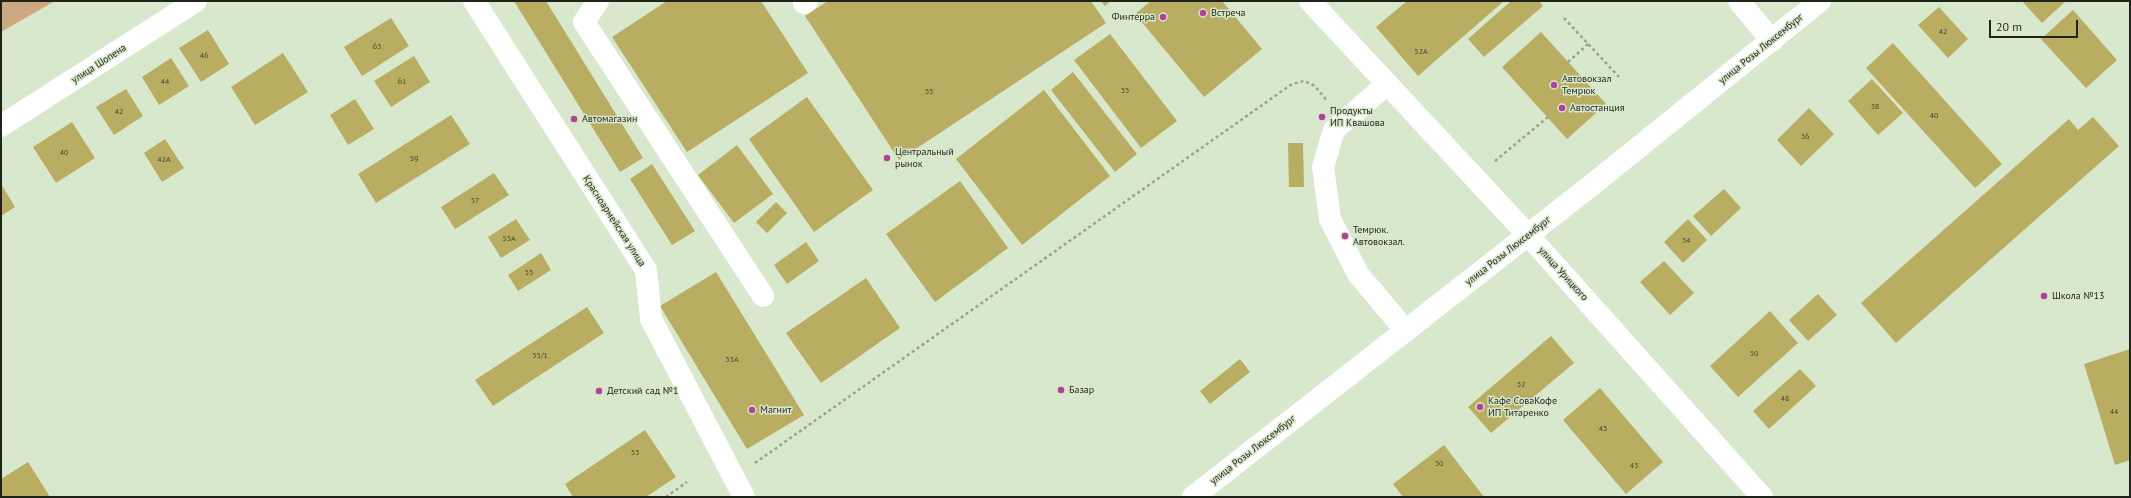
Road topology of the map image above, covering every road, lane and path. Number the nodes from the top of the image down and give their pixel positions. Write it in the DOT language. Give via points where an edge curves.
graph roads {
  1 [pos="196,1"];
  2 [pos="474,1"];
  3 [pos="598,1"];
  4 [pos="1310,1"];
  5 [pos="1739,1"];
  6 [pos="1820,1"];
  7 [pos="1564,18"];
  8 [pos="1772,41"];
  9 [pos="1588,44"];
  10 [pos="1568,62"];
  11 [pos="1620,77"];
  12 [pos="1387,84"];
  13 [pos="1548,118"];
  14 [pos="1343,122"];
  15 [pos="1,126"];
  16 [pos="1475,178"];
  17 [pos="1528,235"];
  18 [pos="763,296"];
  19 [pos="1406,330"];
  20 [pos="752,465"];
  21 [pos="688,482"];
  22 [pos="666,497"];
  23 [pos="744,497"];
  24 [pos="1193,497"];
  25 [pos="1762,497"];
  1 -- 15 [label="street, улица Шопена"];
  2 -- 23 [label="street, Красноармейская улица" via="646,270 651,319"];
  3 -- 18 [label="street" via="584,22"];
  4 -- 12 [label="street, улица Урицкого"];
  5 -- 8 [label="street"];
  6 -- 8 [label="street, улица Розы Люксембург"];
  7 -- 9 [label="path"];
  8 -- 17 [label="street, улица Розы Люксембург"];
  9 -- 10 [label="path"];
  9 -- 11 [label="path"];
  12 -- 14 [label="street"];
  12 -- 16 [label="street, улица Урицкого"];
  13 -- 16 [label="path"];
  14 -- 19 [label="street" via="1334,130 1323,167 1330,219 1358,274"];
  14 -- 20 [label="path" via="1315,86 1304,81 1292,84"];
  16 -- 17 [label="street, улица Урицкого"];
  17 -- 19 [label="street, улица Розы Люксембург"];
  17 -- 25 [label="street, улица Урицкого"];
  19 -- 24 [label="street, улица Розы Люксембург"];
  21 -- 22 [label="path"];
}
